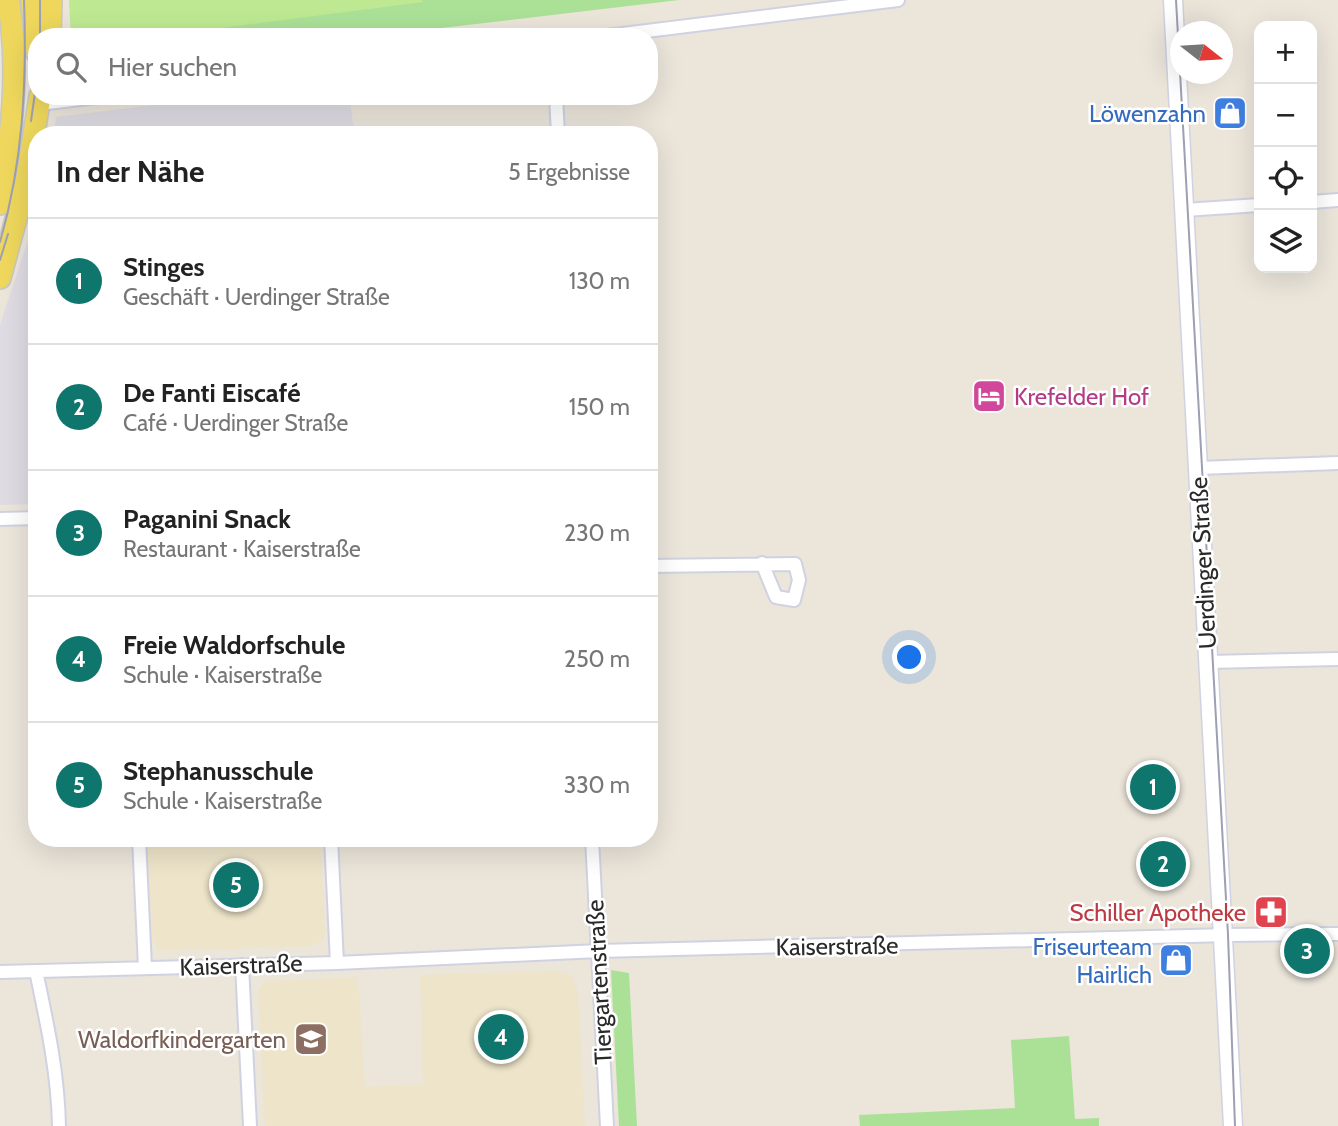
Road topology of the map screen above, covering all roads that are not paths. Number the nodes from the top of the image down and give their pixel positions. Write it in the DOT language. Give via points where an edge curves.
graph roads {
  1 [pos="8,0"];
  2 [pos="32,0"];
  3 [pos="51,0"];
  4 [pos="898,0"];
  5 [pos="1173,0"];
  6 [pos="35,28"];
  7 [pos="50,28"];
  8 [pos="658,30"];
  9 [pos="38,105"];
  10 [pos="556,105"];
  11 [pos="34,126"];
  12 [pos="558,126"];
  13 [pos="28,163"];
  14 [pos="1338,200"];
  15 [pos="1317,202"];
  16 [pos="0,204"];
  17 [pos="1254,205"];
  18 [pos="1185,211"];
  19 [pos="0,278"];
  20 [pos="1338,463"];
  21 [pos="1198,468"];
  22 [pos="28,518"];
  23 [pos="0,519"];
  24 [pos="762,563"];
  25 [pos="658,566"];
  26 [pos="1338,659"];
  27 [pos="1209,662"];
  28 [pos="139,847"];
  29 [pos="331,847"];
  30 [pos="592,847"];
  31 [pos="1338,934"];
  32 [pos="1223,935"];
  33 [pos="598,951"];
  34 [pos="337,963"];
  35 [pos="242,965"];
  36 [pos="145,968"];
  37 [pos="36,971"];
  38 [pos="0,972"];
  39 [pos="59,1126"];
  40 [pos="250,1126"];
  41 [pos="607,1126"];
  42 [pos="1233,1126"];
  1 -- 16 [label="main road" via="13,104"];
  2 -- 6 [label="main road"];
  3 -- 7 [label="main road"];
  4 -- 8 [label="street"];
  5 -- 18 [label="main road, Uerdinger Straße"];
  9 -- 11 [label="main road"];
  10 -- 12 [label="street"];
  13 -- 19 [label="main road"];
  14 -- 15 [label="street"];
  17 -- 18 [label="street"];
  18 -- 21 [label="main road, Uerdinger Straße"];
  20 -- 21 [label="street"];
  21 -- 27 [label="main road, Uerdinger Straße"];
  22 -- 23 [label="street"];
  24 -- 25 [label="street"];
  26 -- 27 [label="street"];
  27 -- 32 [label="main road, Uerdinger Straße"];
  28 -- 36 [label="street, Kaiserstraße"];
  29 -- 34 [label="street, Kaiserstraße"];
  30 -- 33 [label="street, Tiergartenstraße"];
  31 -- 32 [label="street, Kaiserstraße"];
  32 -- 33 [label="street, Kaiserstraße"];
  32 -- 42 [label="main road, Uerdinger Straße"];
  33 -- 34 [label="street, Kaiserstraße"];
  33 -- 41 [label="street, Tiergartenstraße"];
  34 -- 35 [label="street, Kaiserstraße"];
  35 -- 36 [label="street, Kaiserstraße"];
  35 -- 40 [label="street"];
  36 -- 37 [label="street, Kaiserstraße"];
  37 -- 38 [label="street, Kaiserstraße"];
  37 -- 39 [label="street" via="54,1054"];
}
